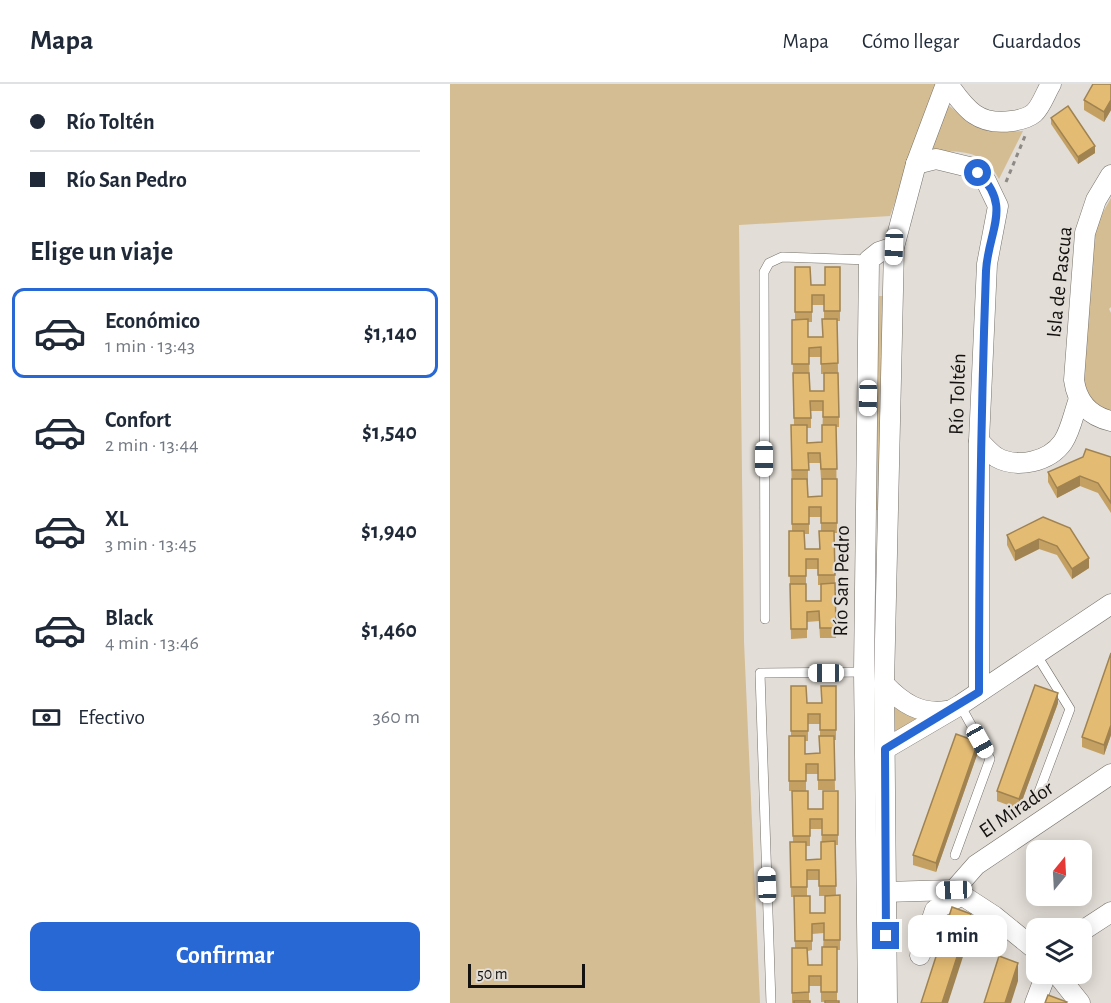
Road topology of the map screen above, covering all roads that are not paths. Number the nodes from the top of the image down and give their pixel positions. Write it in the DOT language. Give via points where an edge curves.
graph roads {
  1 [pos="947,84"];
  2 [pos="1050,84"];
  3 [pos="916,164"];
  4 [pos="1111,175"];
  5 [pos="894,247"];
  6 [pos="869,260"];
  7 [pos="1079,399"];
  8 [pos="1111,421"];
  9 [pos="979,441"];
  10 [pos="1111,604"];
  11 [pos="765,619"];
  12 [pos="1036,654"];
  13 [pos="877,676"];
  14 [pos="979,692"];
  15 [pos="955,707"];
  16 [pos="885,749"];
  17 [pos="1111,774"];
  18 [pos="1037,797"];
  19 [pos="955,855"];
  20 [pos="885,892"];
  21 [pos="958,893"];
  22 [pos="1111,912"];
  23 [pos="1092,924"];
  24 [pos="1026,943"];
  25 [pos="920,955"];
  26 [pos="1042,984"];
  27 [pos="1065,984"];
  28 [pos="771,1003"];
  29 [pos="868,1003"];
  30 [pos="887,1003"];
  31 [pos="1035,1003"];
  32 [pos="1080,1003"];
  1 -- 2 [label="street" via="978,118 996,124 1035,112"];
  1 -- 3 [label="street, Río San Pedro"];
  3 -- 5 [label="street, Río San Pedro"];
  3 -- 9 [label="street, Río Toltén" via="936,159 958,162 978,173 992,190 998,206 987,264"];
  4 -- 7 [label="street, Isla de Pascua" via="1090,215 1082,252 1074,380"];
  5 -- 6 [label="street"];
  5 -- 13 [label="street, Río San Pedro"];
  6 -- 11 [label="lane" via="782,257 769,263 764,272"];
  6 -- 13 [label="street, Río San Pedro"];
  7 -- 8 [label="street" via="1092,413"];
  7 -- 9 [label="street, Isla de Pascua" via="1063,441 1051,454 1015,464 996,456"];
  9 -- 14 [label="street, Río Toltén"];
  10 -- 12 [label="street"];
  12 -- 14 [label="street"];
  12 -- 18 [label="lane" via="1070,709"];
  13 -- 15 [label="street" via="898,699 912,707 925,712"];
  13 -- 16 [label="street, Río San Pedro"];
  13 -- 28 [label="lane" via="760,673"];
  13 -- 29 [label="street, Río San Pedro"];
  14 -- 15 [label="street"];
  15 -- 16 [label="street"];
  15 -- 19 [label="lane" via="990,759"];
  16 -- 20 [label="street, Río San Pedro"];
  17 -- 21 [label="street, El Mirador" via="976,865"];
  20 -- 21 [label="street"];
  20 -- 30 [label="street, Río San Pedro"];
  21 -- 24 [label="street"];
  21 -- 25 [label="street, El Mirador" via="936,910"];
  22 -- 23 [label="street"];
  26 -- 31 [label="street"];
  27 -- 32 [label="street"];
}
